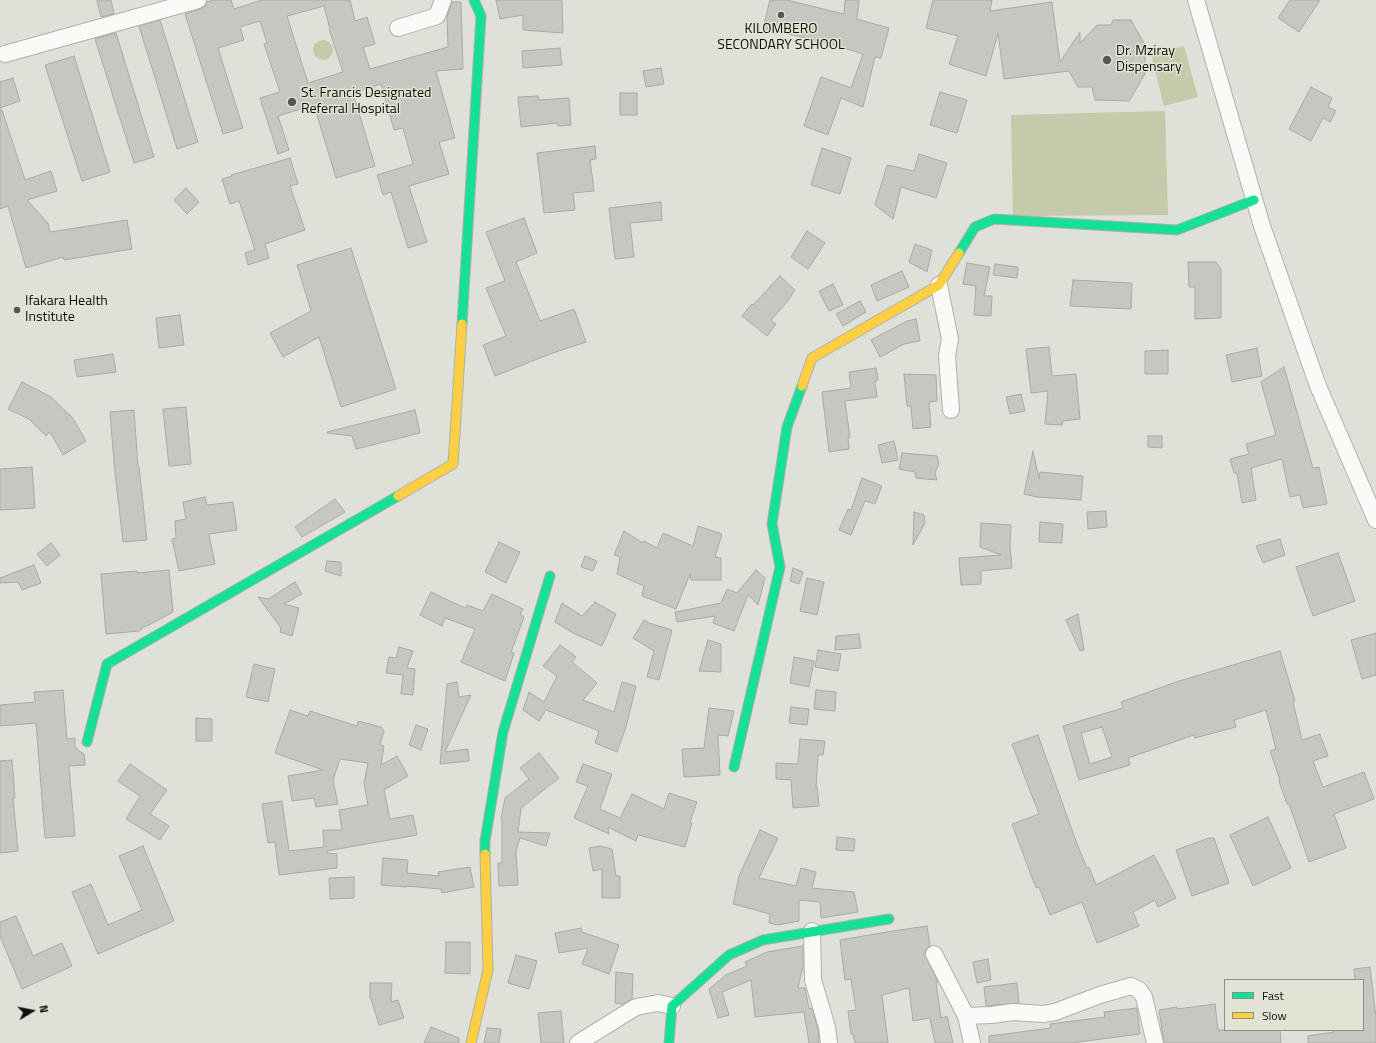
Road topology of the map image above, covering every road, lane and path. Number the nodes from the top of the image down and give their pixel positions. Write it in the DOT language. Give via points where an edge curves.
graph roads {
  1 [pos="198,0"];
  2 [pos="443,0"];
  3 [pos="474,0"];
  4 [pos="1196,0"];
  5 [pos="398,28"];
  6 [pos="5,54"];
  7 [pos="1254,200"];
  8 [pos="939,285"];
  9 [pos="951,410"];
  10 [pos="1376,520"];
  11 [pos="550,576"];
  12 [pos="87,742"];
  13 [pos="734,767"];
  14 [pos="889,919"];
  15 [pos="812,931"];
  16 [pos="934,954"];
  17 [pos="672,1006"];
  18 [pos="966,1016"];
  19 [pos="471,1043"];
  20 [pos="578,1043"];
  21 [pos="669,1043"];
  22 [pos="829,1043"];
  23 [pos="972,1043"];
  24 [pos="1154,1043"];
  1 -- 6 [label="street"];
  2 -- 5 [label="street" via="437,16"];
  3 -- 12 [label="street" via="481,16 453,464 107,664"];
  4 -- 7 [label="street"];
  7 -- 8 [label="street" via="1177,230 994,219 975,227"];
  7 -- 10 [label="street" via="1318,386"];
  8 -- 9 [label="street" via="950,339 947,356"];
  8 -- 13 [label="street" via="812,358 787,427 772,524 780,567"];
  11 -- 19 [label="street" via="503,732 485,841 488,970"];
  14 -- 15 [label="street"];
  15 -- 17 [label="street" via="763,940 729,955"];
  15 -- 22 [label="street" via="813,980"];
  16 -- 18 [label="street"];
  17 -- 20 [label="street" via="658,1003 636,1007"];
  17 -- 21 [label="street"];
  18 -- 23 [label="street"];
  18 -- 24 [label="street" via="1013,1012 1049,1013 1131,986 1144,997"];
}
